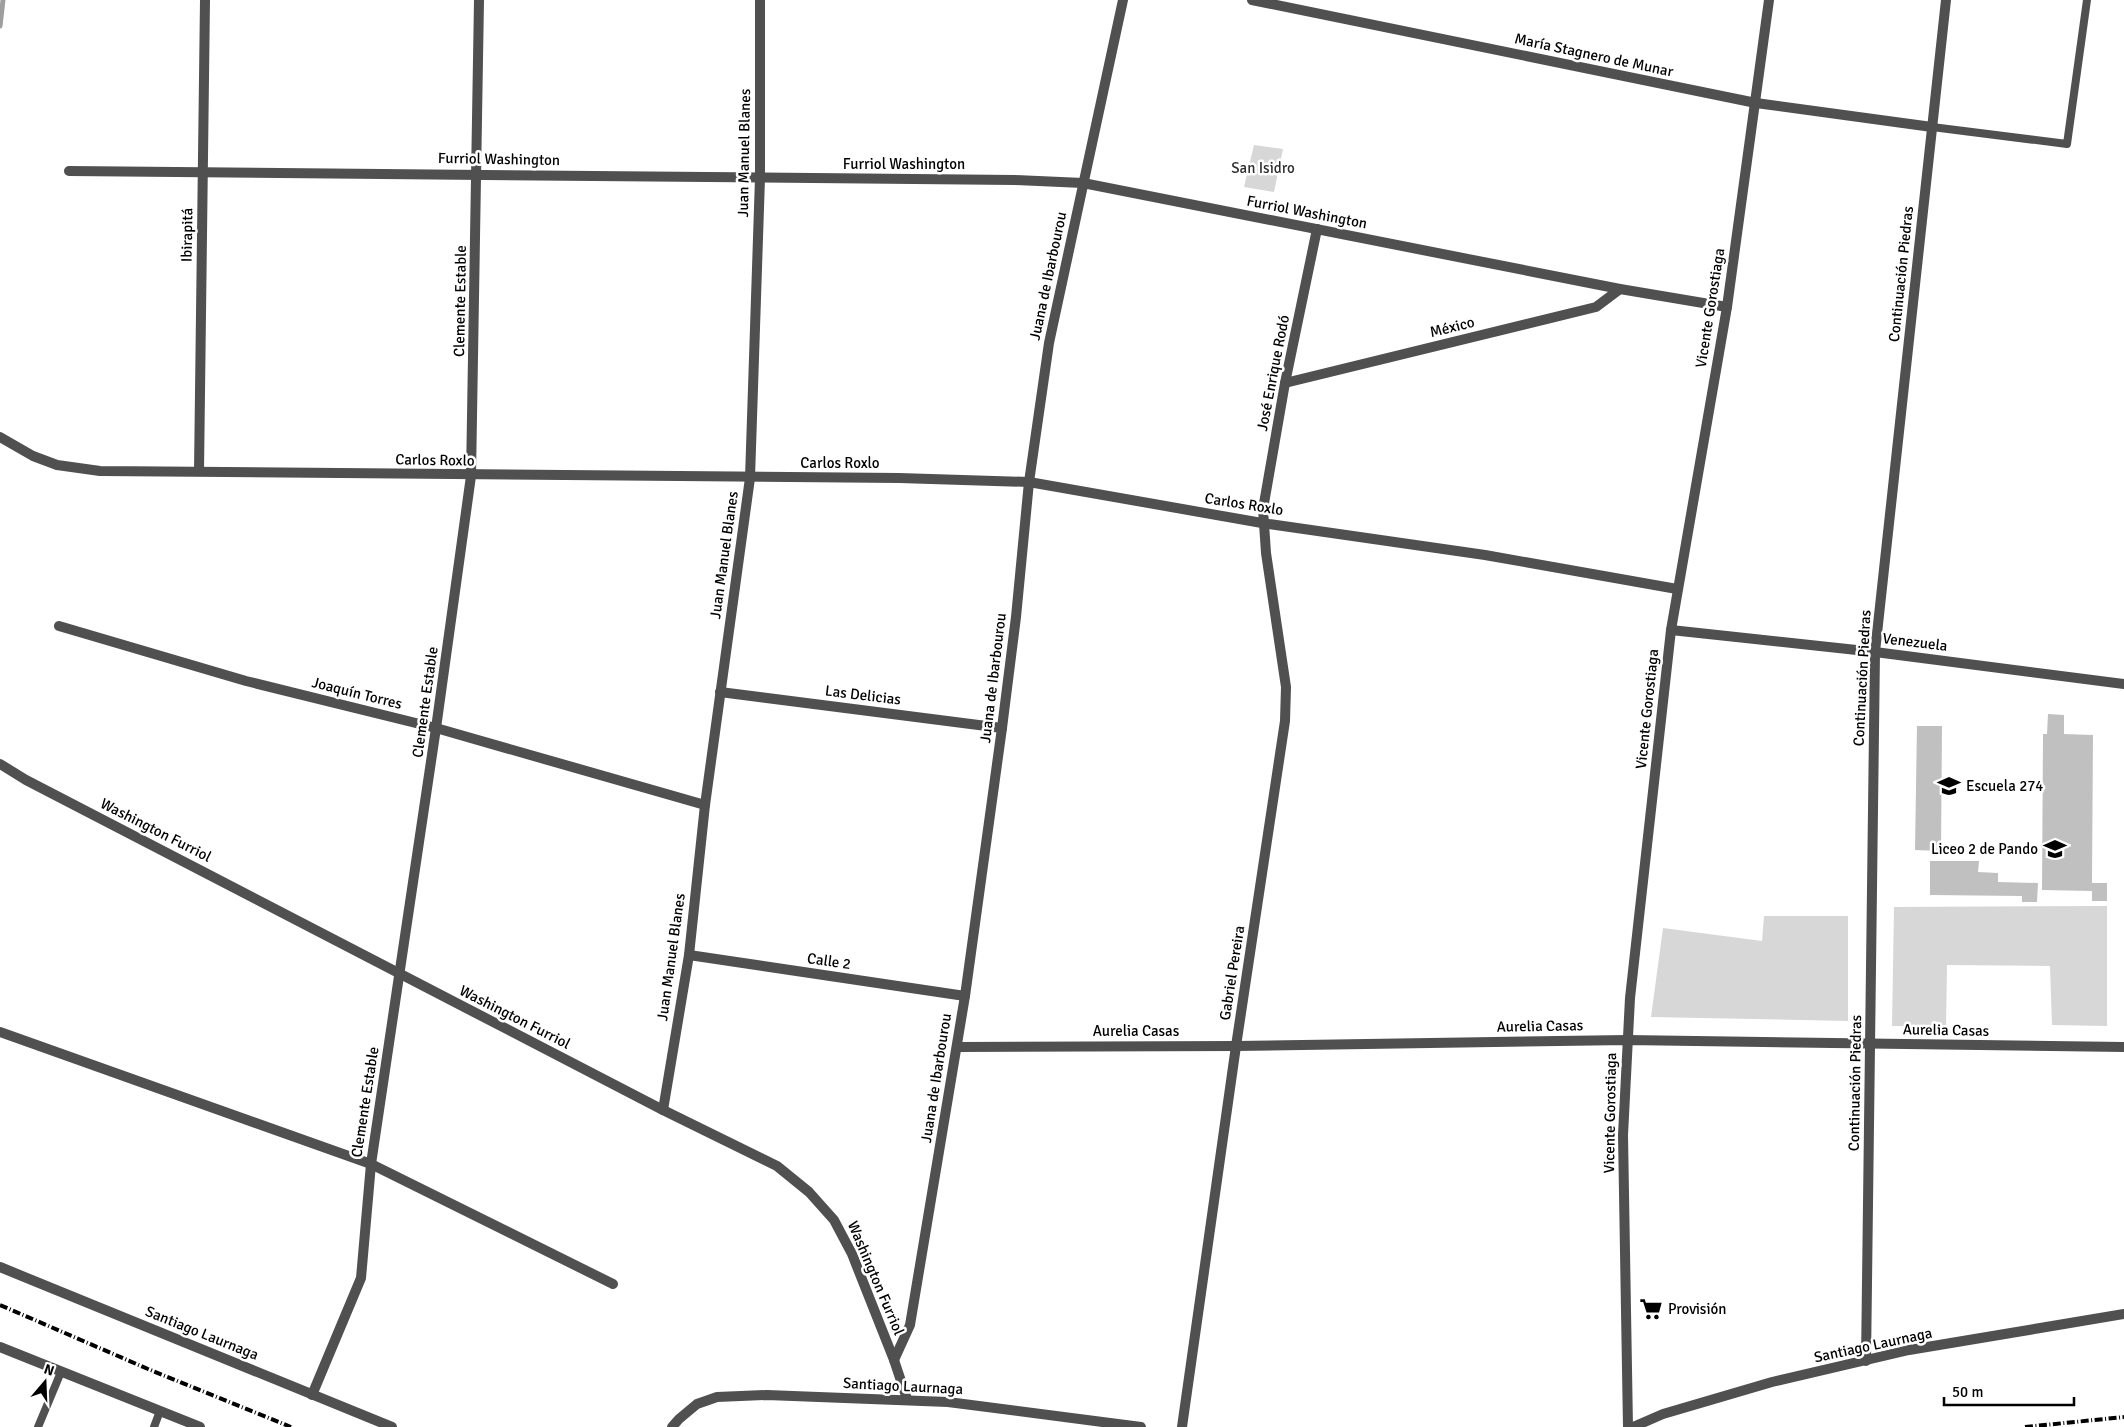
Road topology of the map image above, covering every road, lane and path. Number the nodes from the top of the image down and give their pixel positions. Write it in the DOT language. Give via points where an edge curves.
graph roads {
  1 [pos="205,0"];
  2 [pos="479,0"];
  3 [pos="760,0"];
  4 [pos="1124,0"];
  5 [pos="1252,0"];
  6 [pos="1769,0"];
  7 [pos="1946,0"];
  8 [pos="2087,0"];
  9 [pos="1756,103"];
  10 [pos="1932,127"];
  11 [pos="69,171"];
  12 [pos="202,172"];
  13 [pos="477,174"];
  14 [pos="760,178"];
  15 [pos="1083,183"];
  16 [pos="1317,229"];
  17 [pos="1620,289"];
  18 [pos="1727,308"];
  19 [pos="1285,383"];
  20 [pos="0,437"];
  21 [pos="200,471"];
  22 [pos="471,476"];
  23 [pos="750,478"];
  24 [pos="1029,482"];
  25 [pos="1262,523"];
  26 [pos="1677,589"];
  27 [pos="59,626"];
  28 [pos="1671,630"];
  29 [pos="1876,652"];
  30 [pos="2124,684"];
  31 [pos="720,692"];
  32 [pos="436,728"];
  33 [pos="1002,728"];
  34 [pos="0,764"];
  35 [pos="705,805"];
  36 [pos="689,955"];
  37 [pos="400,974"];
  38 [pos="965,996"];
  39 [pos="0,1032"];
  40 [pos="1627,1040"];
  41 [pos="1871,1044"];
  42 [pos="1236,1046"];
  43 [pos="957,1047"];
  44 [pos="2124,1047"];
  45 [pos="663,1110"];
  46 [pos="371,1164"];
  47 [pos="0,1267"];
  48 [pos="613,1284"];
  49 [pos="2124,1314"];
  50 [pos="0,1347"];
  51 [pos="894,1360"];
  52 [pos="1866,1361"];
  53 [pos="61,1372"];
  54 [pos="312,1394"];
  55 [pos="907,1399"];
  56 [pos="160,1411"];
  57 [pos="38,1427"];
  58 [pos="154,1427"];
  59 [pos="200,1427"];
  60 [pos="392,1427"];
  61 [pos="672,1427"];
  62 [pos="1141,1427"];
  63 [pos="1182,1427"];
  64 [pos="1628,1427"];
  65 [pos="1633,1427"];
  1 -- 12 [label="street, Ibirapitá"];
  2 -- 13 [label="street, Clemente Estable"];
  3 -- 14 [label="street, Juan Manuel Blanes"];
  4 -- 15 [label="street, Juana de Ibarbourou"];
  5 -- 9 [label="street, María Stagnero de Munar"];
  6 -- 9 [label="street, Vicente Gorostiaga"];
  7 -- 10 [label="street, Continuación Piedras"];
  8 -- 10 [label="lane" via="2067,144"];
  9 -- 10 [label="street, María Stagnero de Munar"];
  9 -- 18 [label="street, Vicente Gorostiaga"];
  10 -- 29 [label="street, Continuación Piedras"];
  11 -- 12 [label="street, Furriol Washington"];
  12 -- 13 [label="street, Furriol Washington"];
  12 -- 21 [label="street, Ibirapitá"];
  13 -- 14 [label="street, Furriol Washington"];
  13 -- 22 [label="street, Clemente Estable"];
  14 -- 15 [label="street, Furriol Washington"];
  14 -- 23 [label="street, Juan Manuel Blanes"];
  15 -- 16 [label="street, Furriol Washington"];
  15 -- 24 [label="street, Juana de Ibarbourou" via="1049,343"];
  16 -- 17 [label="street, Furriol Washington"];
  16 -- 19 [label="street, José Enrique Rodó"];
  17 -- 18 [label="street, Furriol Washington"];
  17 -- 19 [label="street, México" via="1596,307"];
  18 -- 26 [label="street, Vicente Gorostiaga"];
  19 -- 25 [label="street, José Enrique Rodó"];
  20 -- 21 [label="street, Carlos Roxlo" via="33,456 57,465 100,471"];
  21 -- 22 [label="street, Carlos Roxlo"];
  22 -- 23 [label="street, Carlos Roxlo"];
  22 -- 32 [label="street, Clemente Estable"];
  23 -- 24 [label="street, Carlos Roxlo"];
  23 -- 31 [label="street, Juan Manuel Blanes"];
  24 -- 25 [label="street, Carlos Roxlo"];
  24 -- 33 [label="street, Juana de Ibarbourou"];
  25 -- 26 [label="street, Carlos Roxlo" via="1485,555"];
  25 -- 42 [label="street, Gabriel Pereira" via="1286,687 1285,721"];
  26 -- 28 [label="street, Vicente Gorostiaga"];
  27 -- 32 [label="street, Joaquín Torres" via="246,681"];
  28 -- 29 [label="street, Venezuela"];
  28 -- 40 [label="street, Vicente Gorostiaga"];
  29 -- 30 [label="street, Venezuela"];
  29 -- 41 [label="street, Continuación Piedras"];
  31 -- 33 [label="street, Las Delicias"];
  31 -- 35 [label="street, Juan Manuel Blanes"];
  32 -- 35 [label="street, Joaquín Torres"];
  32 -- 37 [label="street, Clemente Estable"];
  33 -- 38 [label="street, Juana de Ibarbourou"];
  34 -- 37 [label="street, Washington Furriol"];
  35 -- 36 [label="street, Juan Manuel Blanes"];
  36 -- 38 [label="street, Calle 2"];
  36 -- 45 [label="street, Juan Manuel Blanes"];
  37 -- 45 [label="street, Washington Furriol"];
  37 -- 46 [label="street, Clemente Estable"];
  38 -- 43 [label="street, Juana de Ibarbourou"];
  39 -- 46 [label="street"];
  40 -- 41 [label="street, Aurelia Casas"];
  40 -- 42 [label="street, Aurelia Casas"];
  40 -- 64 [label="street, Vicente Gorostiaga" via="1623,1135"];
  41 -- 44 [label="street, Aurelia Casas"];
  41 -- 52 [label="street, Continuación Piedras"];
  42 -- 43 [label="street, Aurelia Casas"];
  42 -- 63 [label="street, Gabriel Pereira"];
  43 -- 51 [label="street, Juana de Ibarbourou" via="910,1325"];
  45 -- 51 [label="street, Washington Furriol" via="777,1166 809,1192 834,1220 852,1254"];
  46 -- 48 [label="street"];
  46 -- 54 [label="street, Clemente Estable" via="361,1278"];
  47 -- 54 [label="street, Santiago Laurnaga"];
  49 -- 52 [label="street, Santiago Laurnaga" via="1909,1350"];
  50 -- 53 [label="street"];
  51 -- 55 [label="street, Washington Furriol"];
  52 -- 65 [label="street, Santiago Laurnaga" via="1762,1385 1663,1414"];
  53 -- 56 [label="street"];
  53 -- 57 [label="lane"];
  54 -- 60 [label="street, Santiago Laurnaga"];
  55 -- 61 [label="street, Santiago Laurnaga" via="767,1395 717,1397 697,1404"];
  55 -- 62 [label="street, Santiago Laurnaga"];
  56 -- 58 [label="lane"];
  56 -- 59 [label="street"];
}
